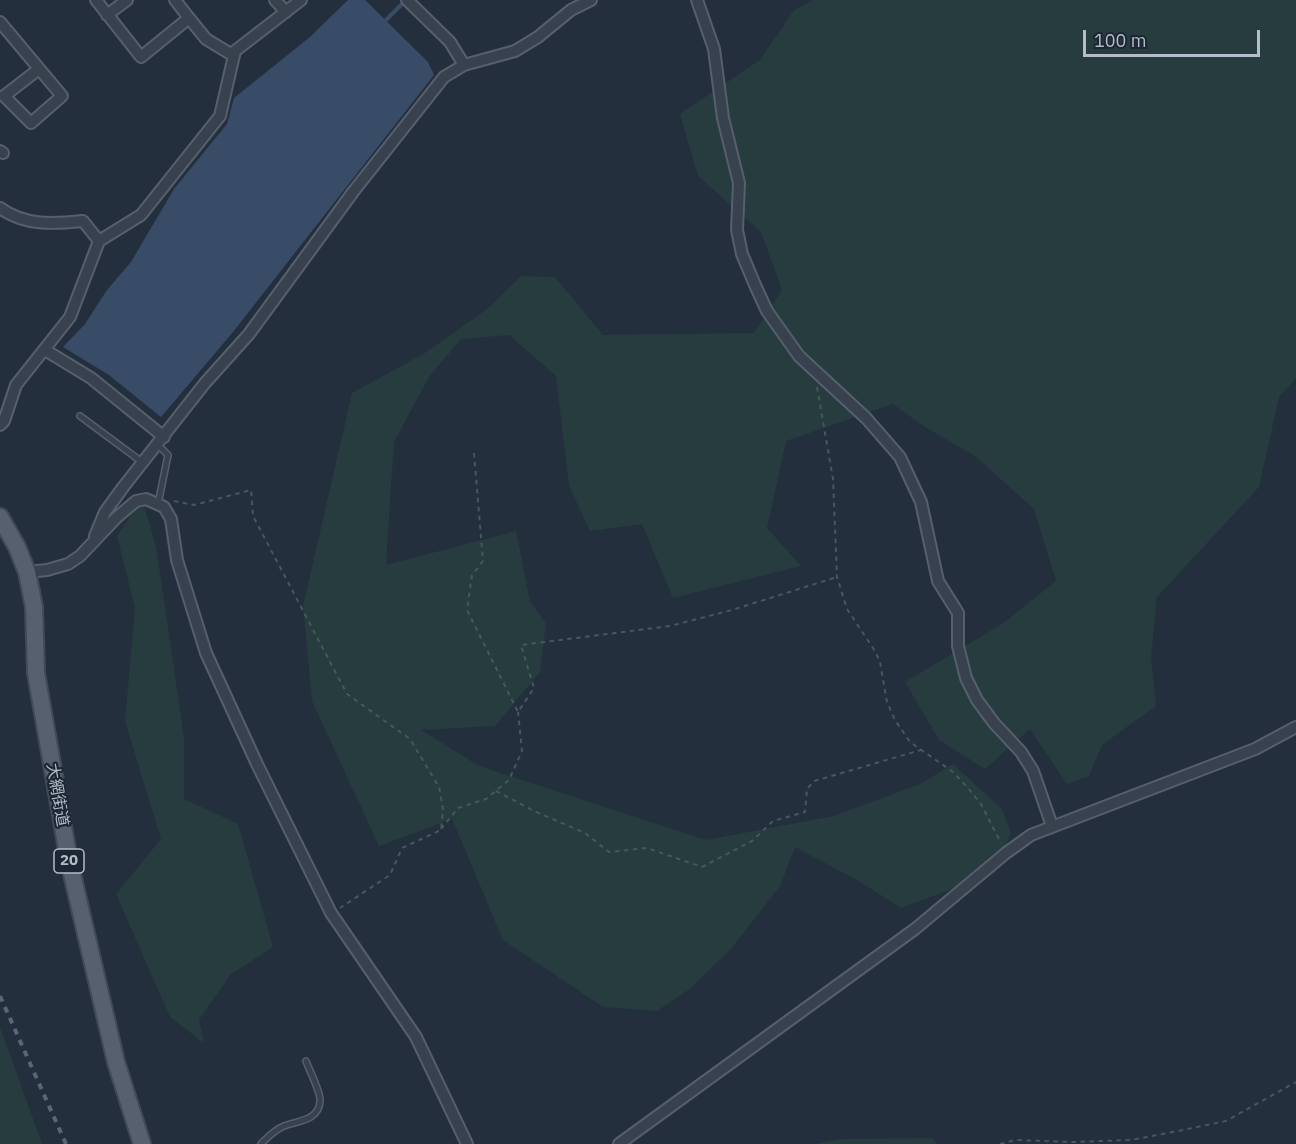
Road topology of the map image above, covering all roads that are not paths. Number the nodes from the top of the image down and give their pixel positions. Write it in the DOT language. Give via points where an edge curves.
graph roads {
  1 [pos="96,0"];
  2 [pos="127,0"];
  3 [pos="175,0"];
  4 [pos="275,0"];
  5 [pos="302,0"];
  6 [pos="407,0"];
  7 [pos="591,0"];
  8 [pos="697,0"];
  9 [pos="286,12"];
  10 [pos="107,15"];
  11 [pos="189,18"];
  12 [pos="0,22"];
  13 [pos="234,56"];
  14 [pos="464,65"];
  15 [pos="39,69"];
  16 [pos="0,208"];
  17 [pos="99,241"];
  18 [pos="45,350"];
  19 [pos="80,416"];
  20 [pos="0,425"];
  21 [pos="160,441"];
  22 [pos="142,462"];
  23 [pos="159,501"];
  24 [pos="0,518"];
  25 [pos="91,544"];
  26 [pos="27,572"];
  27 [pos="1296,727"];
  28 [pos="1052,826"];
  29 [pos="306,1061"];
  30 [pos="142,1144"];
  31 [pos="261,1144"];
  32 [pos="467,1144"];
  33 [pos="619,1144"];
  1 -- 10 [label="street"];
  2 -- 10 [label="street"];
  3 -- 11 [label="street"];
  4 -- 9 [label="street"];
  5 -- 9 [label="street"];
  6 -- 14 [label="street" via="450,42"];
  7 -- 14 [label="street" via="515,51"];
  8 -- 28 [label="street" via="714,49 723,118 739,183 737,230 742,254 767,311 799,356 866,418 900,457 921,501 938,581 958,613 958,646 966,678 988,716 1033,771"];
  9 -- 13 [label="street" via="235,51"];
  10 -- 11 [label="street" via="141,57"];
  11 -- 13 [label="street" via="206,39"];
  12 -- 15 [label="street"];
  13 -- 17 [label="street" via="220,116 141,215"];
  14 -- 21 [label="street" via="444,77 352,192 249,334"];
  15 -- 15 [label="street" via="62,96 31,123 4,96"];
  16 -- 17 [label="street" via="30,222 82,221"];
  17 -- 18 [label="street" via="70,317"];
  18 -- 20 [label="street" via="16,385"];
  18 -- 21 [label="street" via="91,378"];
  19 -- 22 [label="lane"];
  21 -- 22 [label="street"];
  21 -- 23 [label="lane" via="168,455"];
  22 -- 25 [label="street" via="105,512"];
  23 -- 25 [label="street" via="136,501"];
  23 -- 32 [label="street" via="171,519 177,560 206,653 286,825 331,913 416,1037"];
  24 -- 26 [label="main road, 大網街道 / 20"];
  25 -- 26 [label="street" via="68,564"];
  26 -- 30 [label="main road, 大網街道 / 20" via="34,607 36,673 69,861 116,1062"];
  27 -- 28 [label="street" via="1255,749"];
  28 -- 33 [label="street" via="1006,853 915,929"];
  29 -- 31 [label="lane" via="321,1100 317,1112 309,1119 282,1127"];
}
